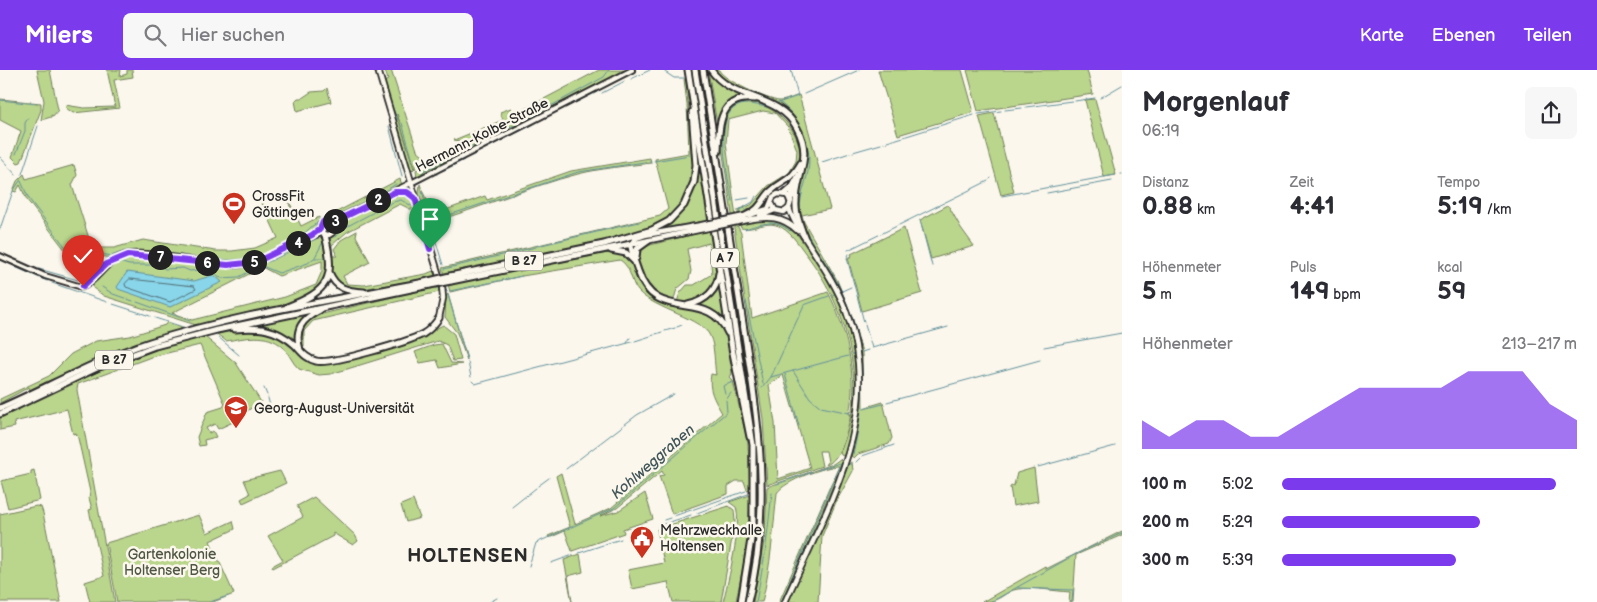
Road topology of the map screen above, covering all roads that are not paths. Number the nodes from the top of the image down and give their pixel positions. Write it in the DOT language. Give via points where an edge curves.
graph roads {
  1 [pos="378,70"];
  2 [pos="632,70"];
  3 [pos="688,70"];
  4 [pos="696,70"];
  5 [pos="704,70"];
  6 [pos="711,70"];
  7 [pos="692,97"];
  8 [pos="801,163"];
  9 [pos="718,165"];
  10 [pos="800,180"];
  11 [pos="411,183"];
  12 [pos="395,192"];
  13 [pos="785,194"];
  14 [pos="415,198"];
  15 [pos="790,200"];
  16 [pos="772,204"];
  17 [pos="789,208"];
  18 [pos="775,210"];
  19 [pos="784,212"];
  20 [pos="746,218"];
  21 [pos="332,224"];
  22 [pos="799,232"];
  23 [pos="324,233"];
  24 [pos="804,236"];
  25 [pos="646,238"];
  26 [pos="624,239"];
  27 [pos="631,244"];
  28 [pos="605,250"];
  29 [pos="814,252"];
  30 [pos="0,256"];
  31 [pos="636,263"];
  32 [pos="719,265"];
  33 [pos="329,271"];
  34 [pos="451,279"];
  35 [pos="430,283"];
  36 [pos="372,293"];
  37 [pos="328,306"];
  38 [pos="685,306"];
  39 [pos="275,312"];
  40 [pos="439,318"];
  41 [pos="217,330"];
  42 [pos="732,348"];
  43 [pos="300,350"];
  44 [pos="64,383"];
  45 [pos="27,396"];
  46 [pos="0,408"];
  47 [pos="0,414"];
  48 [pos="754,455"];
  49 [pos="741,602"];
  50 [pos="748,602"];
  51 [pos="785,602"];
  1 -- 11 [label="main road"];
  2 -- 11 [label="street, Hermann-Kolbe-Straße"];
  3 -- 7 [label="highway"];
  4 -- 48 [label="highway, A 7"];
  5 -- 9 [label="highway, A 7"];
  6 -- 10 [label="highway" via="724,84 780,108 793,122 801,135 804,152"];
  7 -- 26 [label="highway" via="696,169 691,193 669,221"];
  7 -- 32 [label="highway"];
  8 -- 9 [label="highway" via="799,141 787,118 768,103 746,99 733,103 722,116 718,132"];
  8 -- 13 [label="highway" via="795,184"];
  8 -- 20 [label="highway" via="789,181 772,190 761,206"];
  9 -- 50 [label="highway, A 7" via="756,404 762,479 758,554"];
  10 -- 15 [label="highway"];
  10 -- 24 [label="highway" via="796,205"];
  11 -- 12 [label="main road, Hermann-Kolbe-Straße"];
  11 -- 14 [label="main road"];
  12 -- 14 [label="main road" via="407,192"];
  12 -- 21 [label="main road, Hermann-Kolbe-Straße"];
  13 -- 15 [label="main road"];
  13 -- 16 [label="main road, B 27" via="776,194"];
  14 -- 40 [label="main road" via="443,292"];
  15 -- 17 [label="main road"];
  16 -- 18 [label="main road"];
  16 -- 20 [label="main road, B 27"];
  17 -- 19 [label="main road"];
  17 -- 24 [label="main road"];
  18 -- 19 [label="main road"];
  18 -- 20 [label="main road, B 27"];
  19 -- 22 [label="main road"];
  20 -- 22 [label="main road" via="779,218"];
  20 -- 25 [label="main road, B 27, bridge"];
  21 -- 23 [label="main road" via="333,231"];
  21 -- 23 [label="main road" via="323,222"];
  22 -- 29 [label="main road"];
  23 -- 30 [label="street" via="312,235 272,256 245,264 125,255 106,264 80,287"];
  23 -- 33 [label="highway"];
  24 -- 29 [label="main road"];
  25 -- 26 [label="highway, B 27"];
  25 -- 27 [label="main road, B 27"];
  25 -- 31 [label="highway" via="637,249"];
  26 -- 34 [label="highway, B 27"];
  27 -- 28 [label="highway, B 27"];
  27 -- 31 [label="highway"];
  28 -- 31 [label="highway" via="626,254"];
  28 -- 34 [label="highway, B 27"];
  29 -- 51 [label="main road" via="835,286 850,323 859,370 859,406 847,459"];
  31 -- 38 [label="highway" via="642,282 652,294 670,304"];
  32 -- 38 [label="highway" via="718,277 710,294 700,302"];
  32 -- 42 [label="highway"];
  33 -- 36 [label="highway" via="334,283 345,290"];
  33 -- 39 [label="highway" via="319,292"];
  34 -- 35 [label="highway, B 27, bridge"];
  35 -- 36 [label="highway, B 27"];
  35 -- 37 [label="highway, B 27"];
  36 -- 39 [label="highway, B 27"];
  37 -- 41 [label="highway, B 27"];
  37 -- 43 [label="highway" via="302,322 297,336"];
  38 -- 42 [label="highway" via="714,314 725,327"];
  39 -- 45 [label="highway, B 27" via="179,334 120,353"];
  40 -- 43 [label="highway" via="419,336 336,360 316,361"];
  41 -- 43 [label="highway" via="254,327 274,330"];
  41 -- 44 [label="highway, B 27" via="128,355"];
  42 -- 48 [label="highway"];
  44 -- 45 [label="highway, B 27"];
  44 -- 47 [label="highway, B 27"];
  45 -- 46 [label="highway, B 27"];
  48 -- 49 [label="highway, A 7" via="755,498 750,554"];
}
